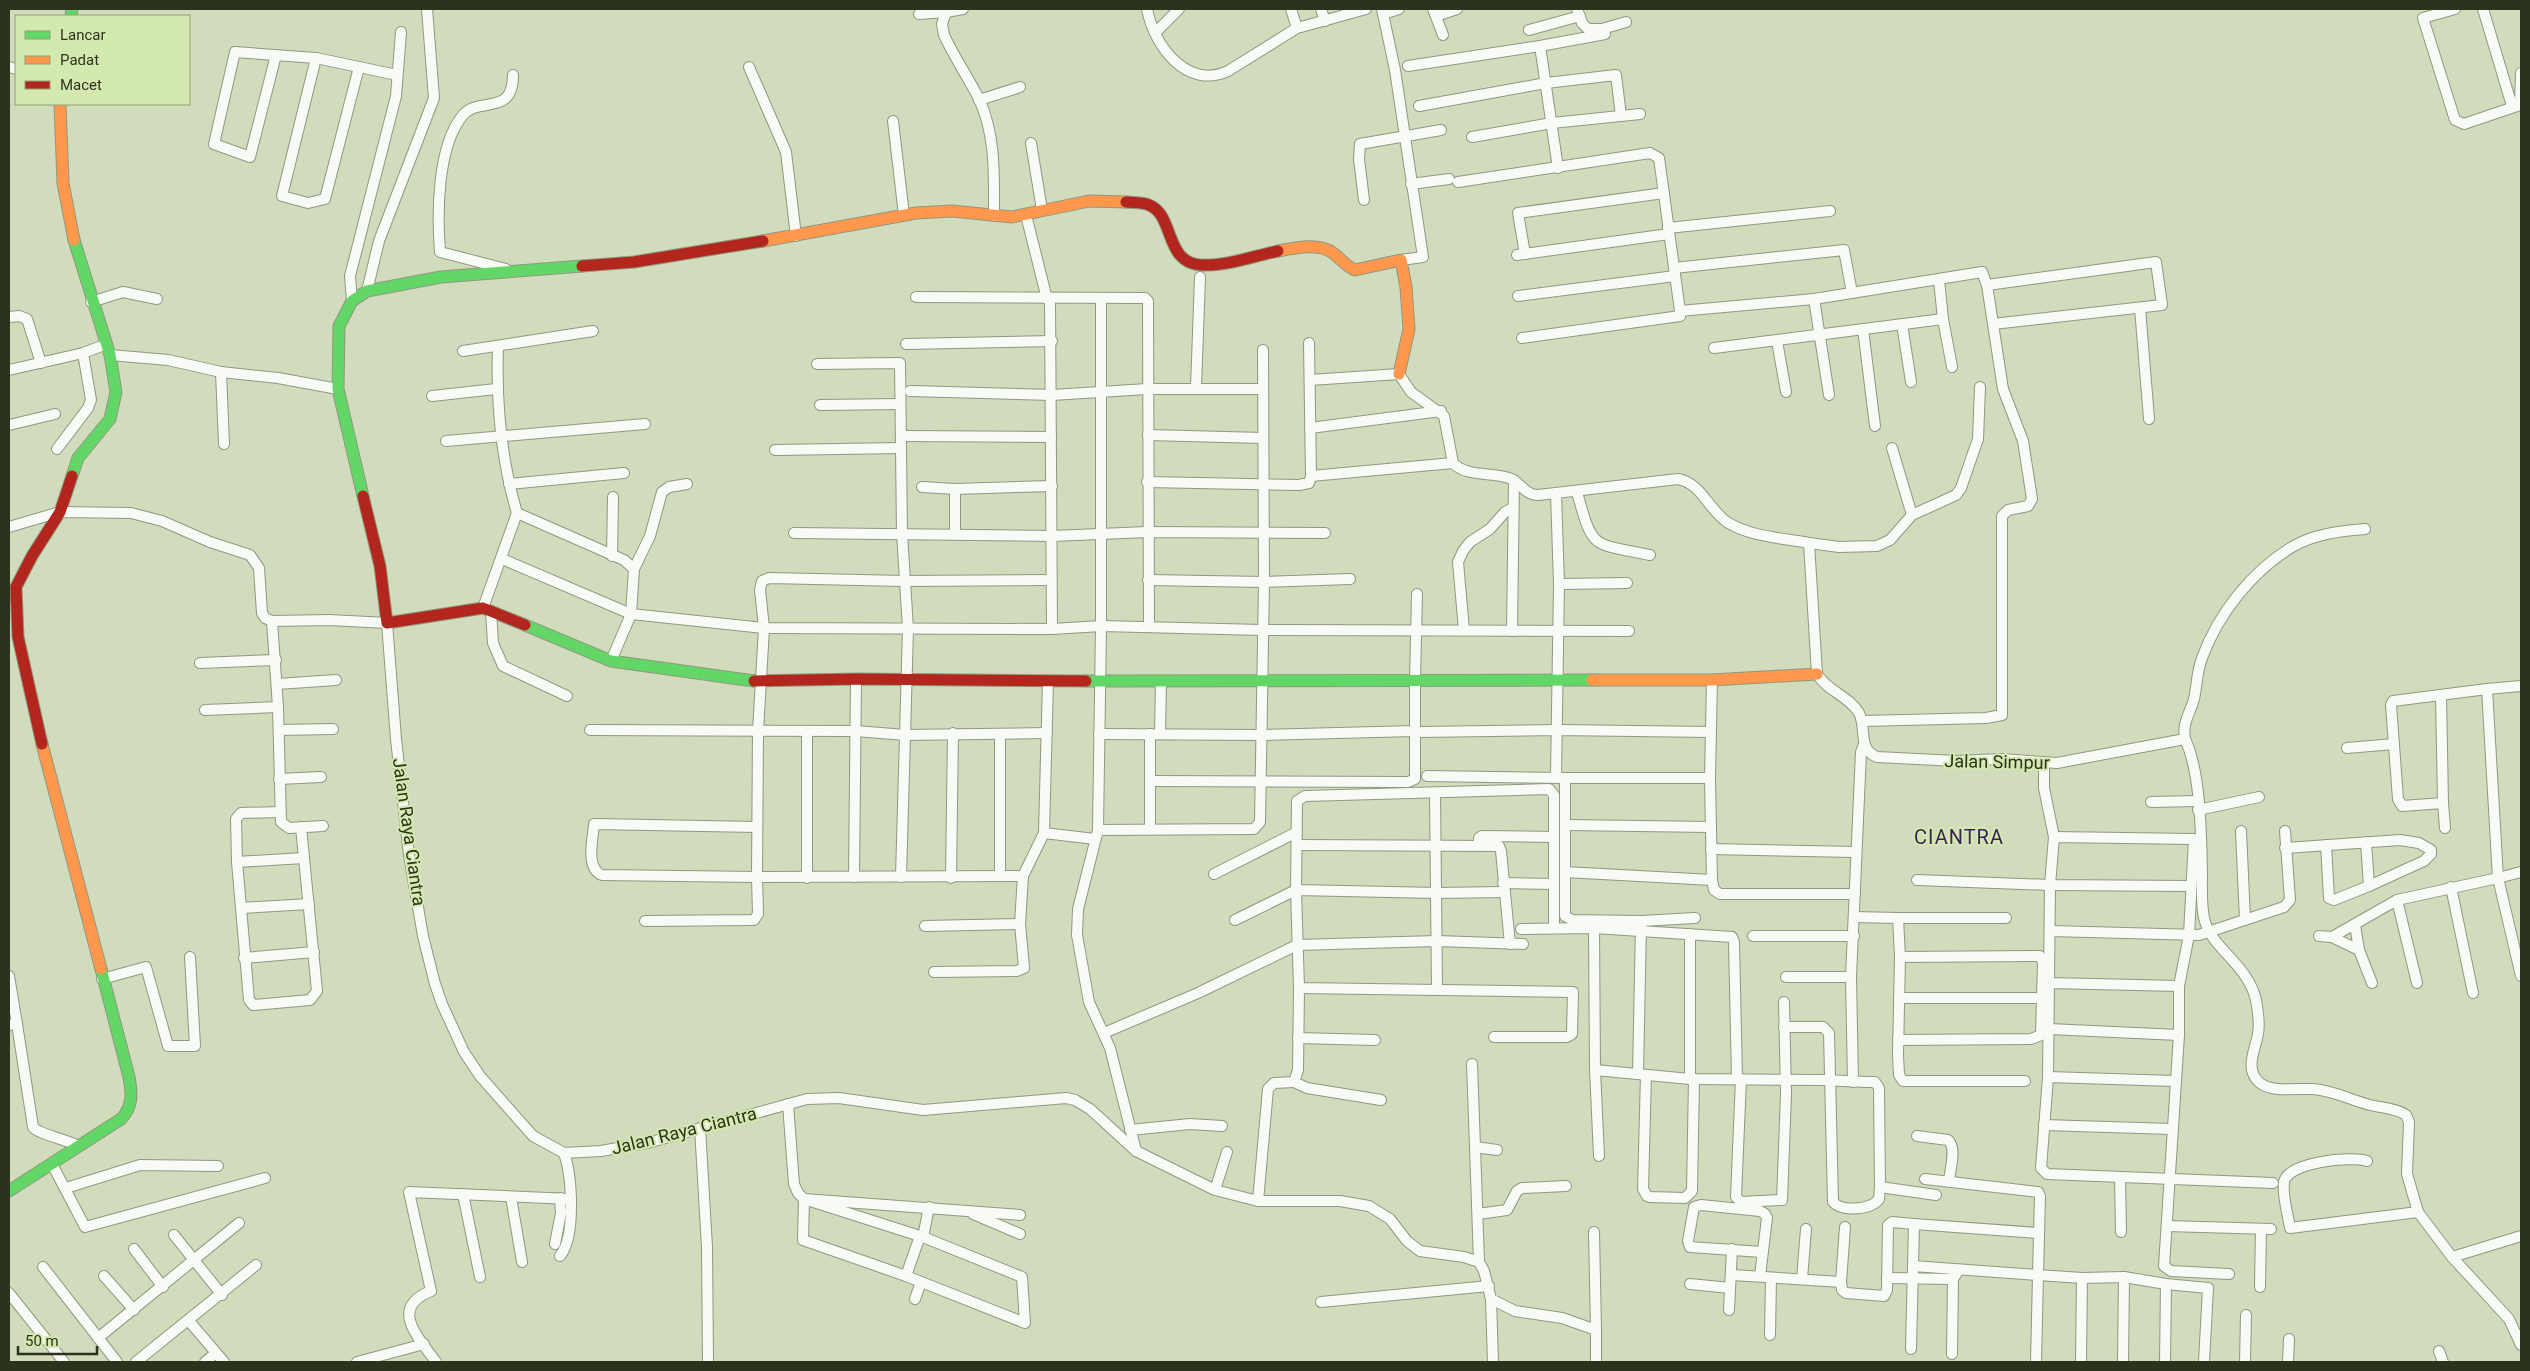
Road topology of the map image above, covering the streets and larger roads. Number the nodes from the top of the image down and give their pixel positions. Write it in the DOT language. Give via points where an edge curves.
graph roads {
  1 [pos="427,9"];
  2 [pos="963,9"];
  3 [pos="1147,9"];
  4 [pos="1178,9"];
  5 [pos="1291,9"];
  6 [pos="1321,9"];
  7 [pos="1366,9"];
  8 [pos="1398,9"];
  9 [pos="1457,9"];
  10 [pos="2455,9"];
  11 [pos="2482,9"];
  12 [pos="946,12"];
  13 [pos="1383,12"];
  14 [pos="1434,13"];
  15 [pos="1578,13"];
  16 [pos="919,14"];
  17 [pos="1325,21"];
  18 [pos="1626,22"];
  19 [pos="1302,27"];
  20 [pos="1529,30"];
  21 [pos="401,32"];
  22 [pos="1155,33"];
  23 [pos="1605,34"];
  24 [pos="1443,35"];
  25 [pos="1540,46"];
  26 [pos="276,55"];
  27 [pos="316,58"];
  28 [pos="1408,66"];
  29 [pos="359,67"];
  30 [pos="749,67"];
  31 [pos="2521,73"];
  32 [pos="397,75"];
  33 [pos="513,75"];
  34 [pos="1546,83"];
  35 [pos="1020,87"];
  36 [pos="980,100"];
  37 [pos="60,105"];
  38 [pos="2518,105"];
  39 [pos="1419,106"];
  40 [pos="1640,114"];
  41 [pos="1621,116"];
  42 [pos="893,121"];
  43 [pos="1552,123"];
  44 [pos="1441,130"];
  45 [pos="1404,137"];
  46 [pos="1472,137"];
  47 [pos="1031,144"];
  48 [pos="1558,168"];
  49 [pos="1411,184"];
  50 [pos="1664,194"];
  51 [pos="1364,200"];
  52 [pos="1042,210"];
  53 [pos="1830,211"];
  54 [pos="904,215"];
  55 [pos="1026,215"];
  56 [pos="994,216"];
  57 [pos="1669,231"];
  58 [pos="796,236"];
  59 [pos="1401,260"];
  60 [pos="511,272"];
  61 [pos="1674,272"];
  62 [pos="1200,277"];
  63 [pos="1939,280"];
  64 [pos="1986,285"];
  65 [pos="367,291"];
  66 [pos="1852,293"];
  67 [pos="1518,296"];
  68 [pos="916,297"];
  69 [pos="1814,298"];
  70 [pos="157,299"];
  71 [pos="1048,299"];
  72 [pos="1101,300"];
  73 [pos="352,301"];
  74 [pos="92,302"];
  75 [pos="2140,308"];
  76 [pos="1680,311"];
  77 [pos="9,317"];
  78 [pos="1943,320"];
  79 [pos="1902,324"];
  80 [pos="1993,324"];
  81 [pos="1863,329"];
  82 [pos="593,331"];
  83 [pos="1819,334"];
  84 [pos="1522,338"];
  85 [pos="1052,341"];
  86 [pos="1777,341"];
  87 [pos="1309,343"];
  88 [pos="906,344"];
  89 [pos="498,347"];
  90 [pos="1714,348"];
  91 [pos="108,349"];
  92 [pos="1263,350"];
  93 [pos="463,351"];
  94 [pos="83,353"];
  95 [pos="41,363"];
  96 [pos="818,364"];
  97 [pos="1952,367"];
  98 [pos="9,370"];
  99 [pos="220,372"];
  100 [pos="1400,374"];
  101 [pos="1310,380"];
  102 [pos="1911,382"];
  103 [pos="1980,387"];
  104 [pos="1196,388"];
  105 [pos="338,389"];
  106 [pos="496,389"];
  107 [pos="1147,389"];
  108 [pos="1263,389"];
  109 [pos="910,391"];
  110 [pos="1100,392"];
  111 [pos="1786,392"];
  112 [pos="1052,395"];
  113 [pos="1829,395"];
  114 [pos="432,396"];
  115 [pos="900,404"];
  116 [pos="820,405"];
  117 [pos="1441,412"];
  118 [pos="55,414"];
  119 [pos="2149,419"];
  120 [pos="645,424"];
  121 [pos="9,425"];
  122 [pos="1874,426"];
  123 [pos="1310,428"];
  124 [pos="1148,435"];
  125 [pos="905,436"];
  126 [pos="501,437"];
  127 [pos="1051,437"];
  128 [pos="1263,438"];
  129 [pos="446,441"];
  130 [pos="224,444"];
  131 [pos="58,448"];
  132 [pos="901,448"];
  133 [pos="1892,448"];
  134 [pos="775,450"];
  135 [pos="1453,463"];
  136 [pos="624,473"];
  137 [pos="1311,476"];
  138 [pos="1514,480"];
  139 [pos="1147,482"];
  140 [pos="508,484"];
  141 [pos="687,484"];
  142 [pos="1264,485"];
  143 [pos="1052,486"];
  144 [pos="922,487"];
  145 [pos="955,489"];
  146 [pos="1577,492"];
  147 [pos="1556,493"];
  148 [pos="613,497"];
  149 [pos="1513,508"];
  150 [pos="60,512"];
  151 [pos="517,513"];
  152 [pos="1912,516"];
  153 [pos="9,527"];
  154 [pos="2365,529"];
  155 [pos="1147,532"];
  156 [pos="794,533"];
  157 [pos="902,533"];
  158 [pos="1264,533"];
  159 [pos="1325,533"];
  160 [pos="956,534"];
  161 [pos="1101,534"];
  162 [pos="1052,536"];
  163 [pos="1809,543"];
  164 [pos="1650,555"];
  165 [pos="612,556"];
  166 [pos="502,559"];
  167 [pos="634,569"];
  168 [pos="1350,579"];
  169 [pos="1051,580"];
  170 [pos="1148,580"];
  171 [pos="904,581"];
  172 [pos="1264,582"];
  173 [pos="1627,583"];
  174 [pos="1558,584"];
  175 [pos="12,588"];
  176 [pos="1417,594"];
  177 [pos="487,609"];
  178 [pos="631,614"];
  179 [pos="272,621"];
  180 [pos="387,624"];
  181 [pos="1101,626"];
  182 [pos="764,628"];
  183 [pos="1149,628"];
  184 [pos="908,629"];
  185 [pos="1052,629"];
  186 [pos="1262,630"];
  187 [pos="1416,630"];
  188 [pos="1464,630"];
  189 [pos="1512,631"];
  190 [pos="1558,632"];
  191 [pos="1629,632"];
  192 [pos="276,660"];
  193 [pos="611,661"];
  194 [pos="200,663"];
  195 [pos="1817,674"];
  196 [pos="856,679"];
  197 [pos="336,680"];
  198 [pos="905,680"];
  199 [pos="1100,680"];
  200 [pos="1415,680"];
  201 [pos="1559,680"];
  202 [pos="1712,680"];
  203 [pos="1048,681"];
  204 [pos="1160,681"];
  205 [pos="762,682"];
  206 [pos="1261,682"];
  207 [pos="277,684"];
  208 [pos="2521,686"];
  209 [pos="2487,689"];
  210 [pos="2441,695"];
  211 [pos="567,696"];
  212 [pos="278,707"];
  213 [pos="205,710"];
  214 [pos="1862,721"];
  215 [pos="333,729"];
  216 [pos="279,730"];
  217 [pos="590,730"];
  218 [pos="1558,730"];
  219 [pos="758,731"];
  220 [pos="807,731"];
  221 [pos="856,731"];
  222 [pos="1418,732"];
  223 [pos="1711,732"];
  224 [pos="953,733"];
  225 [pos="1047,733"];
  226 [pos="1000,734"];
  227 [pos="1099,734"];
  228 [pos="1155,734"];
  229 [pos="904,735"];
  230 [pos="1263,735"];
  231 [pos="2185,739"];
  232 [pos="1864,744"];
  233 [pos="2394,744"];
  234 [pos="2347,748"];
  235 [pos="2044,763"];
  236 [pos="1427,776"];
  237 [pos="321,777"];
  238 [pos="1561,777"];
  239 [pos="1710,778"];
  240 [pos="279,779"];
  241 [pos="1262,780"];
  242 [pos="1151,781"];
  243 [pos="1435,793"];
  244 [pos="2259,797"];
  245 [pos="2151,802"];
  246 [pos="2443,803"];
  247 [pos="2198,806"];
  248 [pos="280,812"];
  249 [pos="323,826"];
  250 [pos="301,827"];
  251 [pos="757,827"];
  252 [pos="1711,827"];
  253 [pos="1150,828"];
  254 [pos="2445,828"];
  255 [pos="1559,829"];
  256 [pos="2241,831"];
  257 [pos="2285,831"];
  258 [pos="1296,832"];
  259 [pos="1044,833"];
  260 [pos="1096,835"];
  261 [pos="2054,837"];
  262 [pos="2366,842"];
  263 [pos="1297,844"];
  264 [pos="1436,845"];
  265 [pos="1479,845"];
  266 [pos="2326,845"];
  267 [pos="2285,848"];
  268 [pos="1712,849"];
  269 [pos="1856,852"];
  270 [pos="304,858"];
  271 [pos="237,862"];
  272 [pos="1565,872"];
  273 [pos="2521,872"];
  274 [pos="1214,874"];
  275 [pos="1000,876"];
  276 [pos="1023,876"];
  277 [pos="758,877"];
  278 [pos="854,877"];
  279 [pos="901,877"];
  280 [pos="807,878"];
  281 [pos="951,878"];
  282 [pos="2498,878"];
  283 [pos="1712,880"];
  284 [pos="1917,880"];
  285 [pos="1553,884"];
  286 [pos="2050,885"];
  287 [pos="2190,886"];
  288 [pos="2369,886"];
  289 [pos="1504,887"];
  290 [pos="2451,887"];
  291 [pos="1296,890"];
  292 [pos="1437,893"];
  293 [pos="1855,894"];
  294 [pos="2397,900"];
  295 [pos="310,904"];
  296 [pos="240,908"];
  297 [pos="1855,917"];
  298 [pos="1695,918"];
  299 [pos="1898,918"];
  300 [pos="2006,918"];
  301 [pos="1235,920"];
  302 [pos="2245,920"];
  303 [pos="646,921"];
  304 [pos="1020,924"];
  305 [pos="2355,925"];
  306 [pos="924,926"];
  307 [pos="1641,926"];
  308 [pos="1554,928"];
  309 [pos="1594,928"];
  310 [pos="1520,929"];
  311 [pos="2051,931"];
  312 [pos="2209,932"];
  313 [pos="1690,934"];
  314 [pos="2189,935"];
  315 [pos="1753,936"];
  316 [pos="1854,936"];
  317 [pos="2318,936"];
  318 [pos="2332,938"];
  319 [pos="1437,942"];
  320 [pos="1510,944"];
  321 [pos="1523,944"];
  322 [pos="1297,945"];
  323 [pos="2359,950"];
  324 [pos="314,952"];
  325 [pos="190,957"];
  326 [pos="1900,957"];
  327 [pos="244,958"];
  328 [pos="934,972"];
  329 [pos="9,976"];
  330 [pos="2521,976"];
  331 [pos="1786,977"];
  332 [pos="1852,978"];
  333 [pos="102,979"];
  334 [pos="2372,982"];
  335 [pos="2050,983"];
  336 [pos="2417,983"];
  337 [pos="2179,986"];
  338 [pos="1299,988"];
  339 [pos="1437,990"];
  340 [pos="2473,993"];
  341 [pos="1899,998"];
  342 [pos="2042,998"];
  343 [pos="1784,1002"];
  344 [pos="13,1025"];
  345 [pos="1784,1027"];
  346 [pos="2049,1029"];
  347 [pos="1104,1032"];
  348 [pos="2178,1034"];
  349 [pos="1494,1037"];
  350 [pos="1298,1038"];
  351 [pos="1375,1040"];
  352 [pos="1898,1040"];
  353 [pos="1472,1064"];
  354 [pos="1595,1070"];
  355 [pos="1642,1075"];
  356 [pos="2048,1077"];
  357 [pos="1692,1079"];
  358 [pos="1739,1079"];
  359 [pos="1785,1080"];
  360 [pos="1832,1081"];
  361 [pos="2025,1081"];
  362 [pos="2175,1081"];
  363 [pos="1294,1082"];
  364 [pos="1853,1082"];
  365 [pos="1381,1100"];
  366 [pos="788,1104"];
  367 [pos="2044,1124"];
  368 [pos="1222,1126"];
  369 [pos="700,1128"];
  370 [pos="2171,1129"];
  371 [pos="1130,1130"];
  372 [pos="1917,1136"];
  373 [pos="77,1147"];
  374 [pos="1475,1147"];
  375 [pos="1497,1150"];
  376 [pos="1136,1152"];
  377 [pos="1227,1152"];
  378 [pos="564,1153"];
  379 [pos="1599,1156"];
  380 [pos="2367,1161"];
  381 [pos="55,1162"];
  382 [pos="218,1166"];
  383 [pos="2120,1177"];
  384 [pos="2169,1177"];
  385 [pos="265,1178"];
  386 [pos="1925,1178"];
  387 [pos="1949,1181"];
  388 [pos="2273,1183"];
  389 [pos="1566,1186"];
  390 [pos="1880,1187"];
  391 [pos="66,1188"];
  392 [pos="1215,1190"];
  393 [pos="9,1191"];
  394 [pos="463,1194"];
  395 [pos="1936,1195"];
  396 [pos="511,1197"];
  397 [pos="566,1199"];
  398 [pos="804,1199"];
  399 [pos="1258,1201"];
  400 [pos="929,1207"];
  401 [pos="965,1210"];
  402 [pos="2418,1212"];
  403 [pos="1478,1214"];
  404 [pos="1020,1215"];
  405 [pos="239,1222"];
  406 [pos="1914,1224"];
  407 [pos="2167,1226"];
  408 [pos="1845,1227"];
  409 [pos="1806,1229"];
  410 [pos="1594,1232"];
  411 [pos="2120,1232"];
  412 [pos="2039,1233"];
  413 [pos="1020,1234"];
  414 [pos="174,1236"];
  415 [pos="2521,1236"];
  416 [pos="921,1237"];
  417 [pos="555,1244"];
  418 [pos="134,1249"];
  419 [pos="1732,1249"];
  420 [pos="1762,1252"];
  421 [pos="560,1256"];
  422 [pos="2452,1257"];
  423 [pos="193,1261"];
  424 [pos="522,1262"];
  425 [pos="1479,1262"];
  426 [pos="256,1265"];
  427 [pos="1913,1266"];
  428 [pos="43,1267"];
  429 [pos="1959,1270"];
  430 [pos="2229,1274"];
  431 [pos="1732,1275"];
  432 [pos="2038,1275"];
  433 [pos="104,1276"];
  434 [pos="906,1276"];
  435 [pos="1760,1276"];
  436 [pos="480,1277"];
  437 [pos="2124,1277"];
  438 [pos="1771,1278"];
  439 [pos="1887,1278"];
  440 [pos="2082,1278"];
  441 [pos="1802,1279"];
  442 [pos="1912,1279"];
  443 [pos="1953,1279"];
  444 [pos="921,1282"];
  445 [pos="1841,1282"];
  446 [pos="1690,1284"];
  447 [pos="2166,1284"];
  448 [pos="1489,1286"];
  449 [pos="163,1287"];
  450 [pos="2260,1287"];
  451 [pos="1730,1288"];
  452 [pos="9,1293"];
  453 [pos="222,1295"];
  454 [pos="915,1299"];
  455 [pos="1491,1299"];
  456 [pos="1321,1302"];
  457 [pos="134,1310"];
  458 [pos="1729,1310"];
  459 [pos="2246,1315"];
  460 [pos="189,1321"];
  461 [pos="1596,1330"];
  462 [pos="1770,1335"];
  463 [pos="98,1338"];
  464 [pos="2289,1339"];
  465 [pos="424,1344"];
  466 [pos="2521,1345"];
  467 [pos="1911,1348"];
  468 [pos="2439,1351"];
  469 [pos="216,1353"];
  470 [pos="1952,1354"];
  471 [pos="64,1362"];
  472 [pos="117,1362"];
  473 [pos="136,1362"];
  474 [pos="205,1362"];
  475 [pos="224,1362"];
  476 [pos="357,1362"];
  477 [pos="436,1362"];
  478 [pos="708,1362"];
  479 [pos="1493,1362"];
  480 [pos="1596,1362"];
  481 [pos="2036,1362"];
  482 [pos="2081,1362"];
  483 [pos="2123,1362"];
  484 [pos="2165,1362"];
  485 [pos="2204,1362"];
  486 [pos="2245,1362"];
  487 [pos="2288,1362"];
  488 [pos="2443,1362"];
  1 -- 65 [label="street" via="434,98 379,241"];
  2 -- 12 [label="street"];
  3 -- 22 [label="street"];
  4 -- 22 [label="street"];
  5 -- 22 [label="street" via="1298,28 1217,76 1196,75 1176,64"];
  6 -- 17 [label="street"];
  7 -- 17 [label="street"];
  8 -- 13 [label="street"];
  9 -- 14 [label="street"];
  10 -- 38 [label="street" via="2424,18 2455,120 2464,124"];
  11 -- 38 [label="street"];
  12 -- 16 [label="street"];
  12 -- 36 [label="street" via="942,24 944,35"];
  13 -- 45 [label="street"];
  14 -- 24 [label="street"];
  15 -- 18 [label="street" via="1584,26 1591,30"];
  15 -- 20 [label="street"];
  17 -- 19 [label="street"];
  21 -- 32 [label="street"];
  23 -- 25 [label="street"];
  25 -- 28 [label="street"];
  25 -- 34 [label="street"];
  26 -- 26 [label="street" via="250,157 214,144 235,52"];
  26 -- 27 [label="street"];
  27 -- 29 [label="street"];
  27 -- 29 [label="street" via="282,196 308,204 325,199"];
  29 -- 32 [label="street"];
  30 -- 58 [label="street" via="786,152"];
  31 -- 38 [label="street"];
  32 -- 73 [label="street" via="396,96 350,276"];
  33 -- 60 [label="street" via="510,95 465,113 455,128 445,154 439,234 440,252"];
  34 -- 39 [label="street"];
  34 -- 41 [label="street" via="1616,75"];
  34 -- 43 [label="street"];
  35 -- 36 [label="street"];
  36 -- 56 [label="street" via="993,156"];
  37 -- 74 [label="street" via="67,214"];
  40 -- 41 [label="street"];
  41 -- 43 [label="street"];
  42 -- 54 [label="street"];
  43 -- 46 [label="street"];
  43 -- 48 [label="street"];
  44 -- 45 [label="street"];
  45 -- 49 [label="street"];
  45 -- 51 [label="street" via="1360,144"];
  47 -- 52 [label="street"];
  48 -- 49 [label="street"];
  48 -- 50 [label="street" via="1650,154 1659,158"];
  49 -- 59 [label="street" via="1423,257"];
  50 -- 57 [label="street"];
  50 -- 57 [label="street" via="1518,213 1521,254"];
  52 -- 55 [label="street"];
  52 -- 59 [label="street" via="1089,201 1112,200 1150,205 1160,215 1178,254 1188,262 1200,265 1297,247 1325,248 1355,270"];
  53 -- 57 [label="street"];
  54 -- 56 [label="street" via="952,211"];
  54 -- 58 [label="street"];
  55 -- 56 [label="street"];
  55 -- 71 [label="street"];
  57 -- 61 [label="street"];
  58 -- 60 [label="street" via="634,262"];
  59 -- 100 [label="street" via="1409,330"];
  60 -- 65 [label="street" via="441,277"];
  61 -- 66 [label="street" via="1844,250"];
  61 -- 67 [label="street"];
  61 -- 76 [label="street"];
  62 -- 104 [label="street"];
  63 -- 64 [label="street" via="1982,272"];
  63 -- 66 [label="street"];
  63 -- 78 [label="street"];
  64 -- 75 [label="street" via="2156,262 2162,305"];
  64 -- 80 [label="street"];
  65 -- 73 [label="street"];
  66 -- 69 [label="street"];
  68 -- 71 [label="street"];
  69 -- 76 [label="street"];
  69 -- 83 [label="street"];
  70 -- 74 [label="street" via="123,292"];
  71 -- 72 [label="street"];
  71 -- 85 [label="street"];
  72 -- 107 [label="street" via="1145,298 1148,301"];
  72 -- 110 [label="street"];
  73 -- 105 [label="street" via="339,326"];
  74 -- 91 [label="street"];
  75 -- 80 [label="street"];
  75 -- 119 [label="street"];
  76 -- 84 [label="street" via="1680,316"];
  77 -- 95 [label="street" via="19,316 28,320"];
  78 -- 79 [label="street"];
  78 -- 97 [label="street"];
  79 -- 81 [label="street"];
  79 -- 102 [label="street"];
  80 -- 214 [label="street" via="2003,389 2023,441 2032,499 2028,506 2008,510 2002,516 2002,714 1986,718"];
  81 -- 83 [label="street"];
  81 -- 122 [label="street"];
  82 -- 89 [label="street"];
  83 -- 86 [label="street"];
  83 -- 113 [label="street"];
  85 -- 88 [label="street"];
  85 -- 112 [label="street"];
  86 -- 90 [label="street"];
  86 -- 111 [label="street"];
  87 -- 101 [label="street"];
  89 -- 93 [label="street"];
  89 -- 106 [label="street"];
  91 -- 94 [label="street"];
  91 -- 99 [label="street"];
  91 -- 150 [label="street" via="115,380 114,407 110,419 78,458"];
  92 -- 108 [label="street"];
  94 -- 95 [label="street"];
  94 -- 131 [label="street" via="91,400"];
  95 -- 98 [label="street"];
  96 -- 115 [label="street" via="900,364"];
  99 -- 105 [label="street"];
  99 -- 130 [label="street"];
  100 -- 101 [label="street"];
  100 -- 117 [label="street" via="1413,393"];
  101 -- 123 [label="street"];
  103 -- 152 [label="street" via="1978,439 1959,492"];
  104 -- 107 [label="street"];
  104 -- 108 [label="street"];
  105 -- 180 [label="street" via="380,566"];
  106 -- 114 [label="street"];
  106 -- 126 [label="street"];
  107 -- 110 [label="street"];
  107 -- 124 [label="street"];
  108 -- 128 [label="street"];
  109 -- 112 [label="street"];
  110 -- 112 [label="street"];
  110 -- 161 [label="street"];
  112 -- 127 [label="street"];
  115 -- 116 [label="street"];
  115 -- 132 [label="street"];
  117 -- 123 [label="street"];
  117 -- 135 [label="street"];
  118 -- 121 [label="street"];
  120 -- 126 [label="street"];
  123 -- 137 [label="street"];
  124 -- 128 [label="street"];
  124 -- 139 [label="street"];
  125 -- 127 [label="street"];
  126 -- 129 [label="street"];
  126 -- 140 [label="street"];
  127 -- 143 [label="street"];
  128 -- 142 [label="street"];
  132 -- 134 [label="street"];
  132 -- 157 [label="street"];
  133 -- 152 [label="street"];
  135 -- 137 [label="street"];
  135 -- 138 [label="street" via="1461,470"];
  136 -- 140 [label="street"];
  137 -- 142 [label="street" via="1309,483 1304,485"];
  138 -- 147 [label="street" via="1530,494"];
  138 -- 149 [label="street"];
  139 -- 142 [label="street"];
  139 -- 155 [label="street"];
  140 -- 151 [label="street"];
  141 -- 167 [label="street" via="669,487 662,492 650,536"];
  142 -- 158 [label="street"];
  143 -- 145 [label="street"];
  143 -- 162 [label="street"];
  144 -- 145 [label="street"];
  145 -- 160 [label="street"];
  146 -- 147 [label="street"];
  146 -- 163 [label="street" via="1682,480 1694,485 1716,514 1733,526"];
  146 -- 164 [label="street" via="1586,526 1595,541"];
  147 -- 174 [label="street"];
  148 -- 165 [label="street"];
  149 -- 188 [label="street" via="1505,512 1490,530 1470,542 1458,562"];
  149 -- 189 [label="street"];
  150 -- 153 [label="street"];
  150 -- 175 [label="street"];
  150 -- 179 [label="street" via="145,516 250,555 259,568 262,615"];
  151 -- 165 [label="street"];
  151 -- 166 [label="street"];
  152 -- 163 [label="street" via="1890,540 1877,546 1839,547"];
  154 -- 231 [label="street" via="2336,532 2304,541 2272,562 2247,584 2215,629 2202,658 2194,700 2184,722"];
  155 -- 158 [label="street"];
  155 -- 161 [label="street"];
  155 -- 170 [label="street"];
  156 -- 157 [label="street"];
  157 -- 160 [label="street"];
  157 -- 171 [label="street"];
  158 -- 159 [label="street"];
  158 -- 172 [label="street"];
  160 -- 162 [label="street"];
  161 -- 162 [label="street"];
  161 -- 181 [label="street"];
  162 -- 169 [label="street"];
  163 -- 195 [label="street"];
  165 -- 167 [label="street" via="626,561"];
  166 -- 177 [label="street"];
  166 -- 178 [label="street"];
  167 -- 178 [label="street"];
  168 -- 172 [label="street"];
  169 -- 171 [label="street"];
  169 -- 185 [label="street"];
  170 -- 172 [label="street"];
  170 -- 183 [label="street"];
  171 -- 182 [label="street" via="765,579 760,590"];
  171 -- 184 [label="street"];
  172 -- 186 [label="street"];
  173 -- 174 [label="street"];
  174 -- 190 [label="street"];
  175 -- 333 [label="street" via="18,637 38,730"];
  176 -- 187 [label="street"];
  177 -- 180 [label="street"];
  177 -- 193 [label="street"];
  177 -- 211 [label="street" via="492,643 503,666"];
  178 -- 182 [label="street"];
  178 -- 193 [label="street"];
  179 -- 180 [label="street"];
  179 -- 192 [label="street"];
  180 -- 378 [label="street, Jalan Raya Ciantra" via="409,855 423,936 442,1004 464,1052 480,1076 533,1136"];
  181 -- 183 [label="street"];
  181 -- 185 [label="street"];
  181 -- 199 [label="street"];
  182 -- 184 [label="street"];
  182 -- 205 [label="street"];
  183 -- 186 [label="street"];
  184 -- 185 [label="street"];
  184 -- 198 [label="street"];
  186 -- 187 [label="street"];
  186 -- 206 [label="street"];
  187 -- 188 [label="street"];
  187 -- 200 [label="street"];
  188 -- 189 [label="street"];
  189 -- 190 [label="street"];
  190 -- 191 [label="street"];
  190 -- 201 [label="street"];
  192 -- 194 [label="street"];
  192 -- 207 [label="street"];
  193 -- 205 [label="street"];
  195 -- 202 [label="street"];
  195 -- 214 [label="street" via="1828,687 1852,704"];
  196 -- 198 [label="street"];
  196 -- 205 [label="street"];
  196 -- 221 [label="street"];
  197 -- 207 [label="street"];
  198 -- 203 [label="street"];
  198 -- 229 [label="street"];
  199 -- 203 [label="street"];
  199 -- 204 [label="street"];
  199 -- 227 [label="street"];
  200 -- 201 [label="street"];
  200 -- 206 [label="street"];
  200 -- 222 [label="street"];
  201 -- 202 [label="street"];
  201 -- 218 [label="street"];
  202 -- 223 [label="street"];
  203 -- 225 [label="street"];
  204 -- 206 [label="street"];
  204 -- 228 [label="street"];
  205 -- 219 [label="street"];
  206 -- 230 [label="street"];
  207 -- 212 [label="street"];
  208 -- 209 [label="street"];
  209 -- 210 [label="street"];
  209 -- 282 [label="street"];
  210 -- 233 [label="street" via="2393,701"];
  210 -- 246 [label="street"];
  212 -- 213 [label="street"];
  212 -- 216 [label="street"];
  214 -- 232 [label="street"];
  215 -- 216 [label="street"];
  216 -- 240 [label="street"];
  217 -- 219 [label="street"];
  218 -- 222 [label="street"];
  218 -- 223 [label="street"];
  218 -- 238 [label="street"];
  219 -- 220 [label="street"];
  219 -- 251 [label="street"];
  220 -- 221 [label="street"];
  220 -- 280 [label="street"];
  221 -- 229 [label="street"];
  221 -- 278 [label="street"];
  222 -- 230 [label="street"];
  222 -- 241 [label="street" via="1417,777 1413,781"];
  223 -- 239 [label="street"];
  224 -- 226 [label="street"];
  224 -- 229 [label="street"];
  224 -- 281 [label="street"];
  225 -- 226 [label="street"];
  225 -- 259 [label="street"];
  226 -- 275 [label="street"];
  227 -- 228 [label="street"];
  227 -- 260 [label="street"];
  228 -- 230 [label="street"];
  228 -- 242 [label="street"];
  229 -- 279 [label="street"];
  230 -- 241 [label="street"];
  231 -- 235 [label="street, Jalan Simpur" via="2065,763"];
  231 -- 247 [label="street" via="2194,760"];
  232 -- 235 [label="street, Jalan Simpur" via="1872,755 1899,760 2001,758"];
  232 -- 269 [label="street" via="1861,750"];
  233 -- 234 [label="street"];
  233 -- 246 [label="street" via="2399,803 2406,807"];
  235 -- 261 [label="street" via="2044,788"];
  236 -- 238 [label="street"];
  237 -- 240 [label="street"];
  238 -- 239 [label="street"];
  238 -- 255 [label="street"];
  239 -- 252 [label="street"];
  240 -- 248 [label="street"];
  241 -- 242 [label="street"];
  241 -- 253 [label="street" via="1260,822 1254,829"];
  242 -- 253 [label="street"];
  243 -- 255 [label="street" via="1547,788 1554,795"];
  243 -- 258 [label="street" via="1302,797 1297,802"];
  243 -- 264 [label="street"];
  244 -- 247 [label="street"];
  245 -- 247 [label="street"];
  246 -- 254 [label="street"];
  247 -- 312 [label="street" via="2203,906"];
  248 -- 250 [label="street" via="284,826"];
  248 -- 271 [label="street" via="238,815"];
  249 -- 250 [label="street"];
  250 -- 270 [label="street"];
  251 -- 277 [label="street"];
  251 -- 277 [label="street" via="594,824 592,862 594,870 602,875"];
  252 -- 255 [label="street"];
  252 -- 268 [label="street"];
  253 -- 260 [label="street"];
  255 -- 265 [label="street" via="1482,836"];
  255 -- 272 [label="street"];
  255 -- 285 [label="street"];
  256 -- 302 [label="street"];
  257 -- 267 [label="street"];
  258 -- 263 [label="street"];
  258 -- 274 [label="street"];
  259 -- 260 [label="street"];
  259 -- 276 [label="street"];
  260 -- 347 [label="street" via="1078,909 1077,935 1088,1002"];
  261 -- 286 [label="street"];
  261 -- 287 [label="street" via="2194,839"];
  262 -- 266 [label="street"];
  262 -- 288 [label="street"];
  262 -- 288 [label="street" via="2413,841 2426,847 2431,854 2424,861"];
  263 -- 264 [label="street"];
  263 -- 291 [label="street"];
  264 -- 265 [label="street"];
  264 -- 292 [label="street"];
  265 -- 289 [label="street" via="1500,848"];
  266 -- 267 [label="street"];
  266 -- 288 [label="street" via="2331,899"];
  267 -- 302 [label="street" via="2290,902"];
  268 -- 269 [label="street"];
  268 -- 283 [label="street"];
  269 -- 293 [label="street"];
  270 -- 271 [label="street"];
  270 -- 295 [label="street"];
  271 -- 296 [label="street"];
  272 -- 283 [label="street"];
  272 -- 307 [label="street" via="1564,914 1569,919"];
  273 -- 282 [label="street"];
  275 -- 276 [label="street"];
  275 -- 281 [label="street"];
  276 -- 304 [label="street"];
  277 -- 280 [label="street"];
  277 -- 303 [label="street" via="758,914 754,920"];
  278 -- 279 [label="street"];
  278 -- 280 [label="street"];
  279 -- 281 [label="street"];
  282 -- 290 [label="street"];
  282 -- 330 [label="street"];
  283 -- 293 [label="street" via="1714,890 1720,894"];
  284 -- 286 [label="street"];
  285 -- 289 [label="street"];
  285 -- 308 [label="street"];
  286 -- 287 [label="street"];
  286 -- 311 [label="street"];
  287 -- 314 [label="street"];
  289 -- 292 [label="street"];
  289 -- 320 [label="street"];
  290 -- 294 [label="street"];
  290 -- 340 [label="street"];
  291 -- 292 [label="street"];
  291 -- 301 [label="street"];
  291 -- 322 [label="street"];
  292 -- 319 [label="street"];
  293 -- 297 [label="street"];
  294 -- 305 [label="street"];
  294 -- 336 [label="street"];
  295 -- 296 [label="street"];
  295 -- 324 [label="street"];
  296 -- 327 [label="street"];
  297 -- 299 [label="street"];
  297 -- 316 [label="street"];
  298 -- 307 [label="street"];
  299 -- 300 [label="street"];
  299 -- 326 [label="street"];
  302 -- 312 [label="street"];
  304 -- 306 [label="street"];
  304 -- 328 [label="street" via="1025,964 1021,970"];
  305 -- 318 [label="street"];
  305 -- 323 [label="street"];
  307 -- 309 [label="street"];
  307 -- 313 [label="street"];
  307 -- 355 [label="street"];
  308 -- 309 [label="street"];
  308 -- 310 [label="street"];
  309 -- 354 [label="street"];
  311 -- 314 [label="street"];
  311 -- 335 [label="street"];
  312 -- 314 [label="street"];
  312 -- 402 [label="street" via="2236,962 2255,997 2258,1034 2251,1069 2258,1081 2272,1088 2313,1089 2339,1094 2406,1115 2409,1122 2407,1174"];
  313 -- 357 [label="street"];
  313 -- 358 [label="street" via="1726,935 1734,942"];
  314 -- 337 [label="street"];
  315 -- 316 [label="street"];
  316 -- 332 [label="street"];
  317 -- 318 [label="street"];
  318 -- 323 [label="street"];
  319 -- 320 [label="street"];
  319 -- 322 [label="street"];
  319 -- 339 [label="street"];
  320 -- 321 [label="street"];
  322 -- 338 [label="street"];
  322 -- 347 [label="street" via="1198,993"];
  323 -- 334 [label="street"];
  324 -- 327 [label="street"];
  324 -- 327 [label="street" via="318,991 310,1000 251,1004"];
  325 -- 333 [label="street" via="195,1046 168,1046 146,968"];
  326 -- 341 [label="street"];
  326 -- 342 [label="street" via="2040,956 2044,962"];
  329 -- 344 [label="street"];
  331 -- 332 [label="street"];
  332 -- 364 [label="street"];
  333 -- 373 [label="street" via="128,1077 131,1103 122,1119"];
  335 -- 337 [label="street"];
  335 -- 346 [label="street"];
  337 -- 348 [label="street"];
  338 -- 339 [label="street"];
  338 -- 350 [label="street"];
  339 -- 349 [label="street" via="1573,992 1572,1034 1567,1037"];
  341 -- 342 [label="street"];
  341 -- 352 [label="street"];
  342 -- 352 [label="street" via="2042,1033 2036,1038"];
  343 -- 345 [label="street"];
  344 -- 373 [label="street" via="33,1128"];
  345 -- 359 [label="street"];
  345 -- 360 [label="street" via="1827,1029 1831,1036"];
  346 -- 348 [label="street"];
  346 -- 356 [label="street"];
  347 -- 371 [label="street"];
  348 -- 362 [label="street"];
  350 -- 351 [label="street"];
  350 -- 363 [label="street" via="1299,1067"];
  352 -- 361 [label="street" via="1899,1075 1904,1082"];
  353 -- 374 [label="street"];
  354 -- 355 [label="street"];
  354 -- 379 [label="street"];
  355 -- 357 [label="street"];
  355 -- 357 [label="street" via="1643,1189 1650,1197 1685,1198 1692,1191"];
  356 -- 362 [label="street"];
  356 -- 367 [label="street"];
  357 -- 358 [label="street"];
  358 -- 359 [label="street"];
  358 -- 359 [label="street" via="1735,1192 1741,1202 1784,1198"];
  359 -- 360 [label="street"];
  360 -- 364 [label="street"];
  360 -- 390 [label="street" via="1833,1203 1855,1208 1871,1206 1879,1199"];
  362 -- 370 [label="street"];
  363 -- 365 [label="street" via="1307,1088"];
  363 -- 399 [label="street" via="1274,1084 1268,1089"];
  364 -- 390 [label="street" via="1875,1082 1879,1086"];
  366 -- 369 [label="street, Jalan Raya Ciantra"];
  366 -- 376 [label="street, Jalan Raya Ciantra" via="833,1098 923,1110 1066,1098 1090,1109"];
  366 -- 398 [label="street" via="794,1184"];
  367 -- 370 [label="street"];
  367 -- 383 [label="street" via="2040,1163 2044,1173"];
  368 -- 371 [label="street" via="1190,1124"];
  369 -- 378 [label="street, Jalan Raya Ciantra" via="634,1146"];
  369 -- 478 [label="street" via="707,1247"];
  370 -- 384 [label="street"];
  371 -- 376 [label="street"];
  372 -- 387 [label="street" via="1951,1143"];
  373 -- 381 [label="street"];
  374 -- 375 [label="street"];
  374 -- 403 [label="street"];
  376 -- 392 [label="street, Jalan Raya Ciantra"];
  377 -- 392 [label="street"];
  378 -- 397 [label="street" via="568,1164"];
  380 -- 402 [label="street" via="2359,1158 2322,1162 2288,1173 2284,1182 2290,1228"];
  381 -- 391 [label="street"];
  381 -- 393 [label="street"];
  382 -- 391 [label="street" via="140,1165"];
  383 -- 384 [label="street"];
  383 -- 411 [label="street"];
  384 -- 388 [label="street"];
  384 -- 407 [label="street"];
  385 -- 391 [label="street" via="85,1228"];
  386 -- 387 [label="street"];
  387 -- 412 [label="street" via="2038,1192"];
  389 -- 403 [label="street" via="1522,1188 1506,1211"];
  390 -- 395 [label="street"];
  392 -- 399 [label="street, Jalan Raya Ciantra"];
  394 -- 396 [label="street"];
  394 -- 436 [label="street"];
  394 -- 465 [label="street" via="409,1192 431,1291 413,1303 408,1313 409,1324"];
  396 -- 397 [label="street"];
  396 -- 424 [label="street"];
  397 -- 417 [label="street"];
  397 -- 421 [label="street" via="568,1240"];
  398 -- 400 [label="street"];
  398 -- 416 [label="street"];
  398 -- 434 [label="street" via="803,1240"];
  399 -- 425 [label="street, Jalan Raya Ciantra" via="1340,1201 1369,1206 1390,1220 1420,1251"];
  400 -- 401 [label="street"];
  400 -- 416 [label="street"];
  401 -- 404 [label="street"];
  401 -- 413 [label="street"];
  402 -- 422 [label="street"];
  403 -- 425 [label="street"];
  405 -- 423 [label="street"];
  406 -- 412 [label="street"];
  406 -- 427 [label="street"];
  406 -- 439 [label="street" via="1889,1222"];
  407 -- 430 [label="street" via="2166,1270"];
  407 -- 450 [label="street" via="2266,1229"];
  408 -- 445 [label="street"];
  409 -- 441 [label="street"];
  410 -- 461 [label="street"];
  412 -- 432 [label="street"];
  414 -- 423 [label="street"];
  415 -- 422 [label="street"];
  416 -- 434 [label="street"];
  416 -- 444 [label="street" via="1022,1277 1025,1323"];
  418 -- 449 [label="street"];
  419 -- 420 [label="street"];
  419 -- 420 [label="street" via="1689,1245 1694,1207 1702,1204 1763,1212 1766,1218"];
  419 -- 431 [label="street"];
  420 -- 435 [label="street"];
  422 -- 466 [label="street" via="2505,1314"];
  423 -- 449 [label="street"];
  423 -- 453 [label="street"];
  425 -- 448 [label="street"];
  426 -- 453 [label="street"];
  427 -- 429 [label="street"];
  427 -- 442 [label="street"];
  428 -- 463 [label="street"];
  429 -- 432 [label="street"];
  429 -- 443 [label="street"];
  431 -- 435 [label="street"];
  431 -- 451 [label="street"];
  432 -- 440 [label="street"];
  432 -- 481 [label="street"];
  433 -- 457 [label="street"];
  434 -- 444 [label="street"];
  435 -- 438 [label="street"];
  437 -- 440 [label="street"];
  437 -- 447 [label="street"];
  437 -- 483 [label="street"];
  438 -- 441 [label="street"];
  438 -- 462 [label="street"];
  439 -- 442 [label="street"];
  439 -- 445 [label="street" via="1886,1294 1881,1296 1844,1292"];
  440 -- 482 [label="street"];
  441 -- 445 [label="street"];
  442 -- 443 [label="street"];
  442 -- 467 [label="street"];
  443 -- 470 [label="street"];
  444 -- 454 [label="street"];
  446 -- 451 [label="street"];
  447 -- 484 [label="street"];
  447 -- 485 [label="street" via="2208,1288"];
  448 -- 455 [label="street"];
  448 -- 456 [label="street"];
  449 -- 457 [label="street"];
  451 -- 458 [label="street"];
  452 -- 471 [label="street"];
  453 -- 460 [label="street"];
  455 -- 461 [label="street" via="1515,1311 1562,1318"];
  455 -- 479 [label="street"];
  457 -- 463 [label="street"];
  459 -- 486 [label="street"];
  460 -- 469 [label="street"];
  460 -- 473 [label="street"];
  461 -- 480 [label="street"];
  463 -- 472 [label="street"];
  464 -- 487 [label="street"];
  465 -- 476 [label="street"];
  465 -- 477 [label="street"];
  468 -- 488 [label="street"];
  469 -- 474 [label="street"];
  469 -- 475 [label="street"];
}
